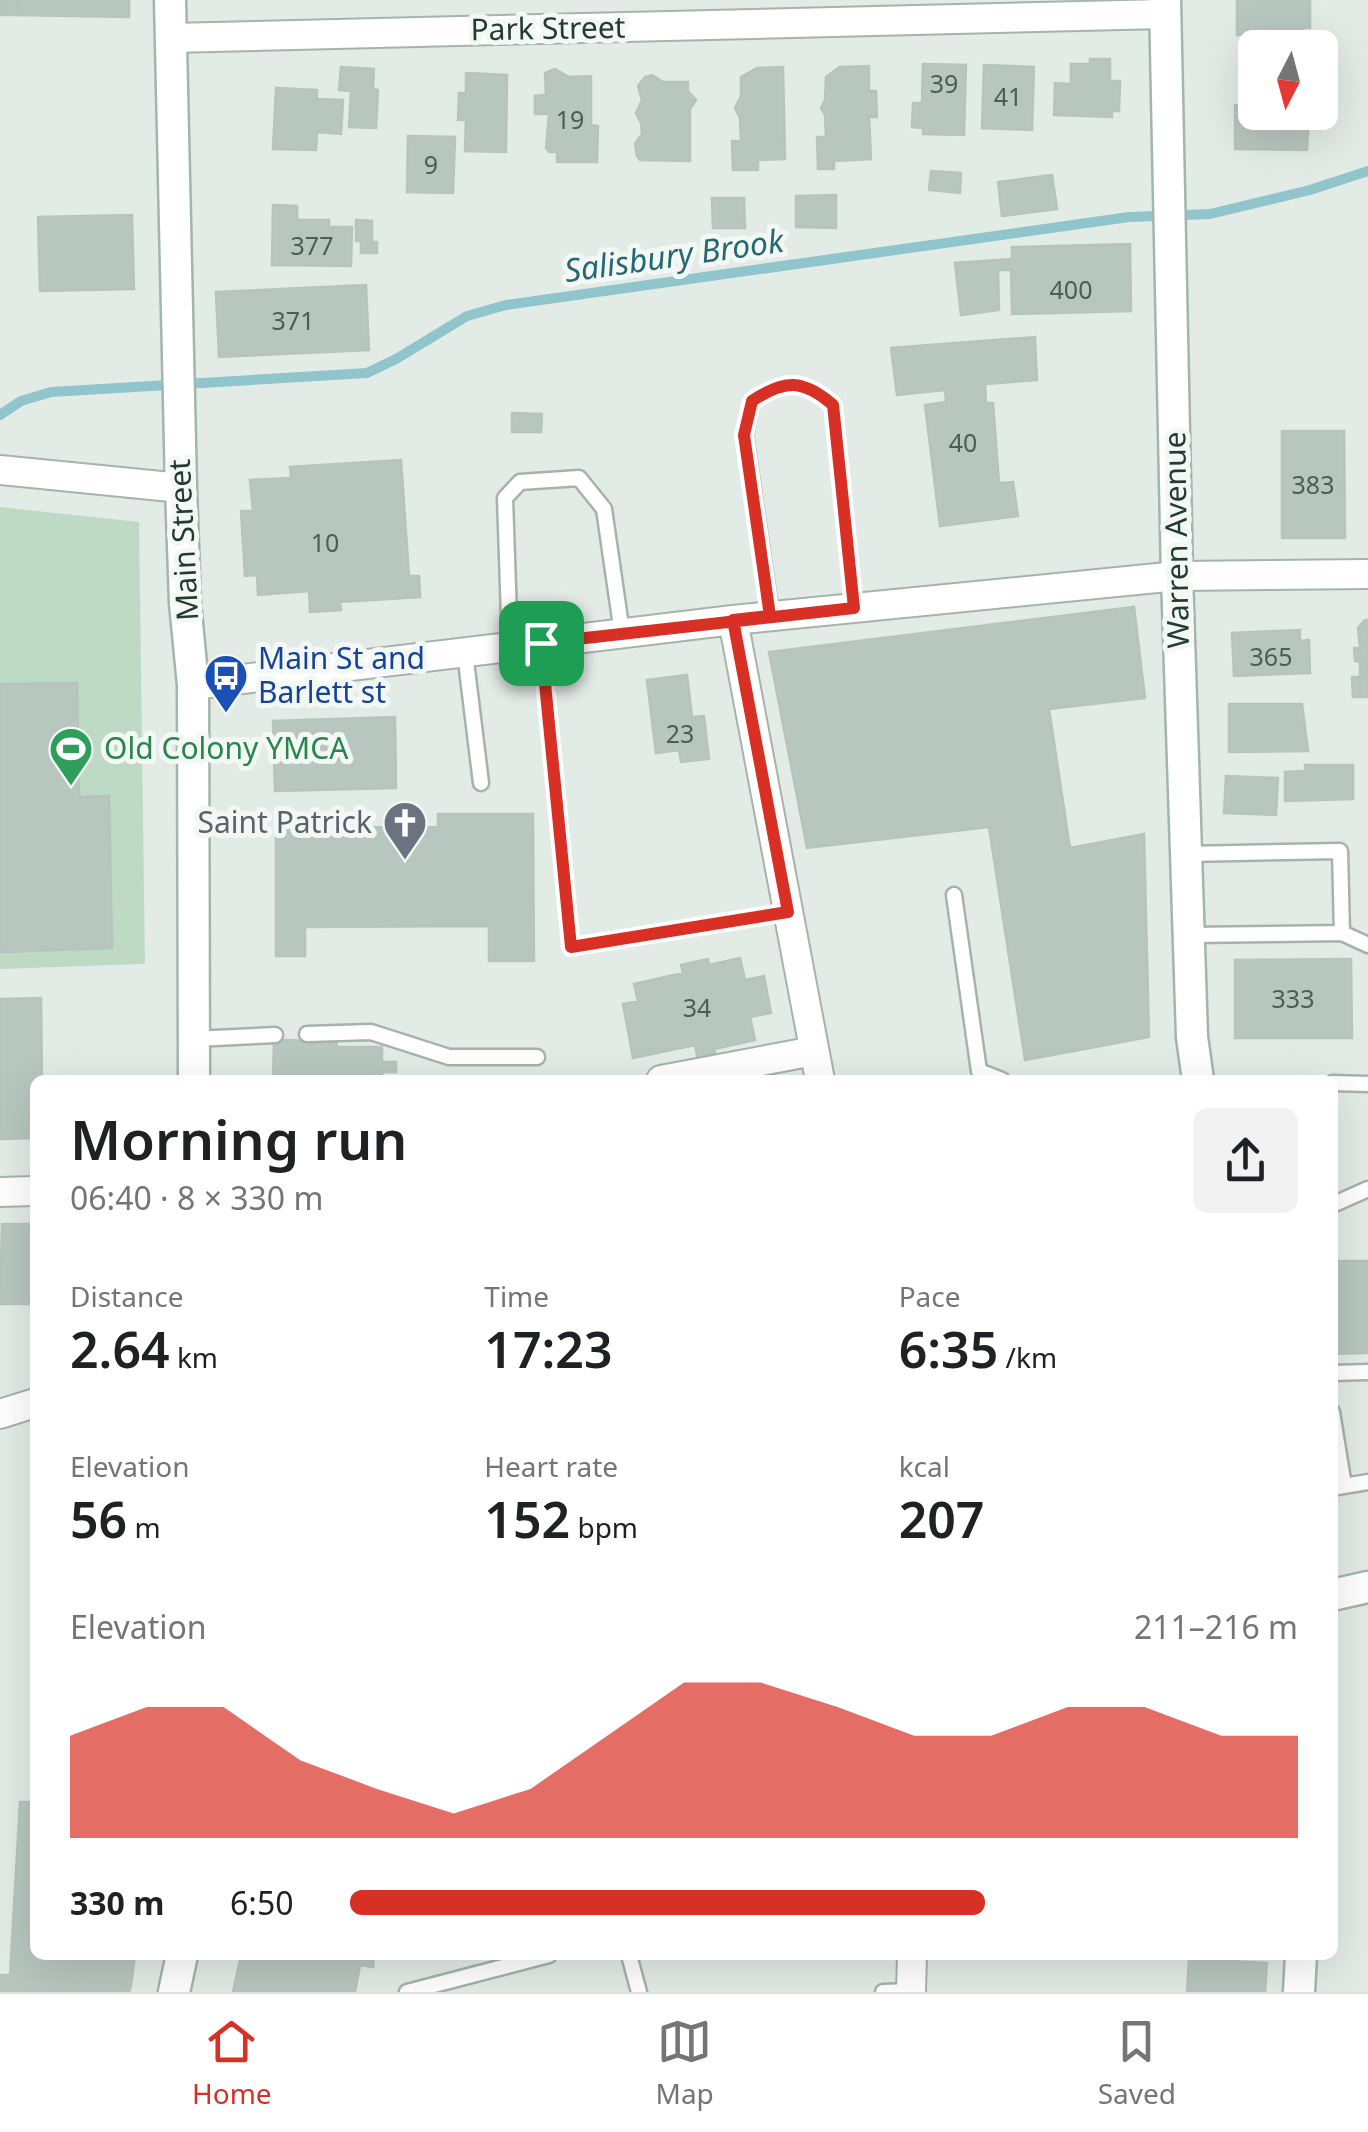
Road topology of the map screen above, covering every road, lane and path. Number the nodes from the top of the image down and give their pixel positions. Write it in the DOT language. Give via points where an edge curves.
graph roads {
  1 [pos="170,0"];
  2 [pos="1165,7"];
  3 [pos="170,38"];
  4 [pos="0,470"];
  5 [pos="181,488"];
  6 [pos="1368,574"];
  7 [pos="1177,576"];
  8 [pos="854,608"];
  9 [pos="770,616"];
  10 [pos="733,620"];
  11 [pos="622,633"];
  12 [pos="541,643"];
  13 [pos="510,647"];
  14 [pos="465,652"];
  15 [pos="193,685"];
  16 [pos="480,783"];
  17 [pos="1186,854"];
  18 [pos="954,896"];
  19 [pos="788,912"];
  20 [pos="1342,934"];
  21 [pos="1189,936"];
  22 [pos="1368,945"];
  23 [pos="307,1034"];
  24 [pos="276,1036"];
  25 [pos="194,1039"];
  26 [pos="814,1051"];
  27 [pos="536,1056"];
  28 [pos="194,1075"];
  29 [pos="687,1075"];
  30 [pos="819,1075"];
  31 [pos="989,1075"];
  32 [pos="1197,1075"];
  33 [pos="1338,1084"];
  34 [pos="1368,1084"];
  35 [pos="1368,1189"];
  36 [pos="30,1191"];
  37 [pos="0,1192"];
  38 [pos="1338,1202"];
  39 [pos="1368,1372"];
  40 [pos="1338,1373"];
  41 [pos="30,1405"];
  42 [pos="0,1414"];
  43 [pos="1368,1482"];
  44 [pos="1338,1487"];
  45 [pos="1368,1587"];
  46 [pos="1338,1593"];
  47 [pos="181,1960"];
  48 [pos="530,1960"];
  49 [pos="630,1960"];
  50 [pos="912,1960"];
  51 [pos="1301,1960"];
  52 [pos="910,1991"];
  53 [pos="174,1992"];
  54 [pos="407,1992"];
  55 [pos="639,1992"];
  56 [pos="884,1992"];
  57 [pos="1299,1992"];
  1 -- 3 [label="main road, Main Street"];
  2 -- 3 [label="street, Park Street"];
  2 -- 7 [label="main road, Warren Avenue"];
  3 -- 5 [label="main road, Main Street"];
  4 -- 5 [label="street"];
  5 -- 15 [label="main road, Main Street"];
  6 -- 7 [label="street"];
  7 -- 8 [label="street"];
  7 -- 17 [label="main road, Warren Avenue"];
  8 -- 9 [label="street"];
  8 -- 9 [label="lane" via="833,405 812,387 776,385 752,401 744,435"];
  9 -- 10 [label="street"];
  10 -- 11 [label="street"];
  10 -- 19 [label="street"];
  11 -- 12 [label="street"];
  11 -- 13 [label="lane" via="604,509 579,478 520,482 505,498"];
  12 -- 13 [label="street"];
  12 -- 19 [label="lane" via="571,947"];
  13 -- 14 [label="street"];
  14 -- 15 [label="street"];
  14 -- 16 [label="lane"];
  15 -- 25 [label="main road, Main Street"];
  17 -- 20 [label="lane" via="1340,851"];
  17 -- 21 [label="main road, Warren Avenue"];
  18 -- 31 [label="lane" via="979,1071"];
  19 -- 26 [label="street"];
  20 -- 21 [label="lane"];
  20 -- 22 [label="lane"];
  21 -- 32 [label="main road, Warren Avenue"];
  23 -- 27 [label="lane" via="371,1032 449,1057"];
  24 -- 25 [label="lane"];
  25 -- 28 [label="main road, Main Street"];
  26 -- 29 [label="street"];
  26 -- 30 [label="street"];
  33 -- 34 [label="lane"];
  35 -- 38 [label="lane"];
  36 -- 37 [label="street"];
  39 -- 40 [label="lane"];
  41 -- 42 [label="street"];
  43 -- 44 [label="lane"];
  45 -- 46 [label="main road"];
  47 -- 53 [label="main road"];
  48 -- 54 [label="lane"];
  49 -- 55 [label="lane"];
  50 -- 52 [label="street"];
  51 -- 57 [label="main road"];
  52 -- 56 [label="lane"];
}
